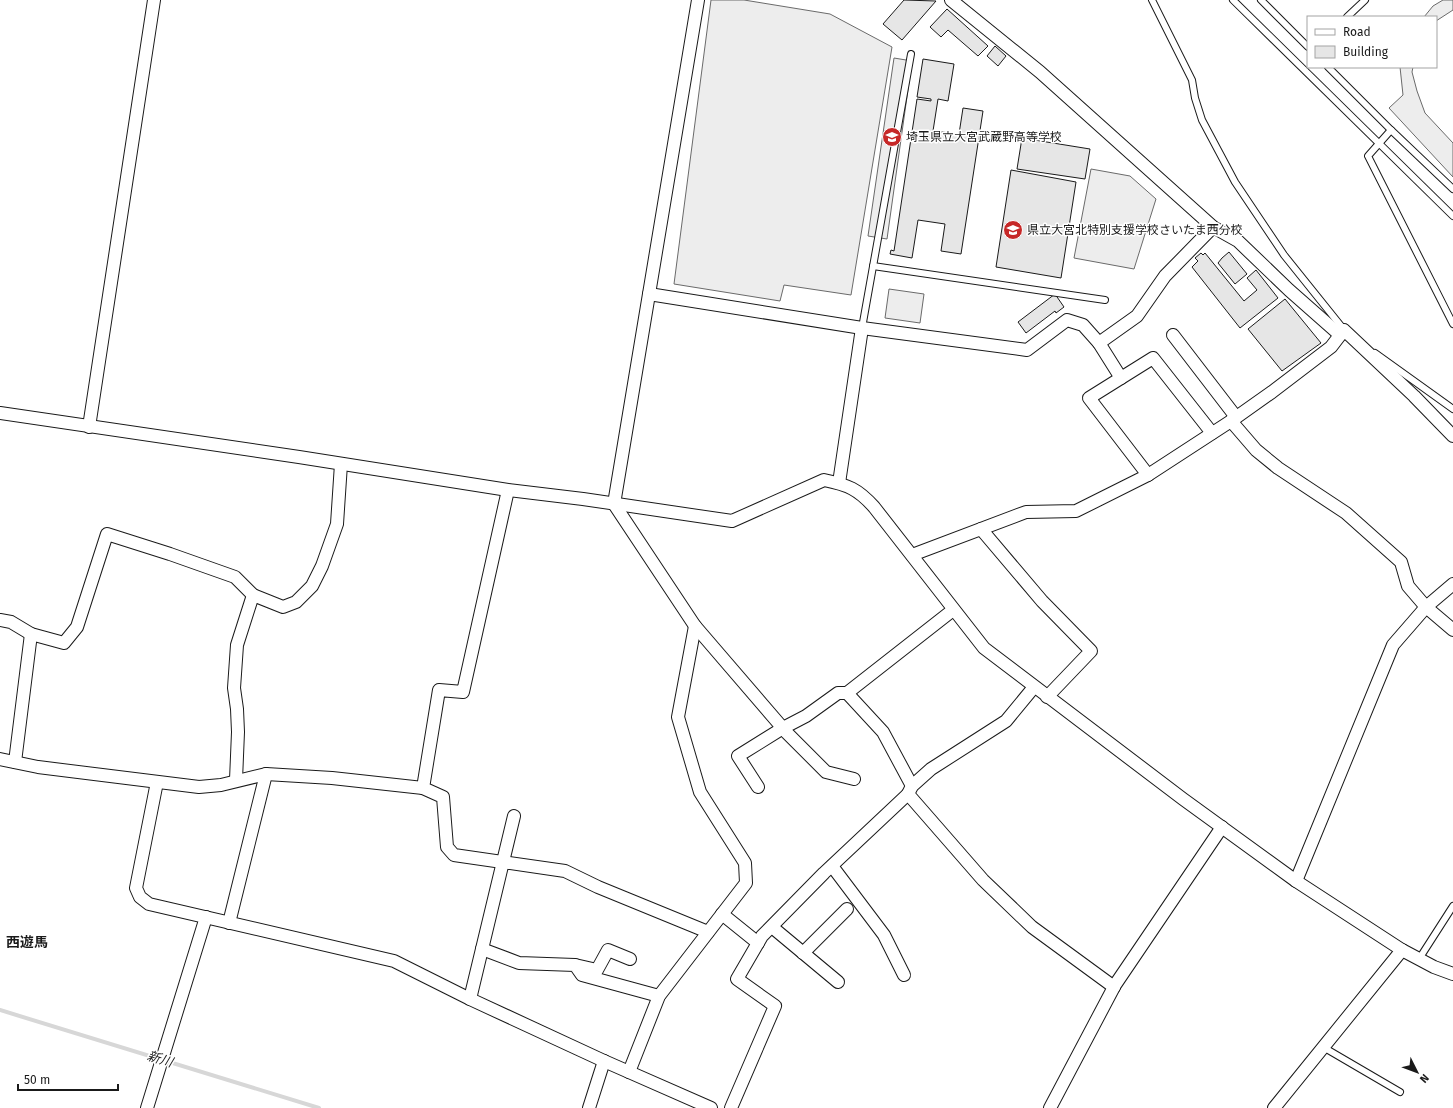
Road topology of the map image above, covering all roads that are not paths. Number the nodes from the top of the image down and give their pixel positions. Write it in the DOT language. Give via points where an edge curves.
graph roads {
  1 [pos="154,0"];
  2 [pos="698,0"];
  3 [pos="951,0"];
  4 [pos="1152,0"];
  5 [pos="1233,0"];
  6 [pos="1261,0"];
  7 [pos="1365,0"];
  8 [pos="1348,16"];
  9 [pos="1307,46"];
  10 [pos="911,54"];
  11 [pos="1329,68"];
  12 [pos="1391,130"];
  13 [pos="1379,143"];
  14 [pos="1453,189"];
  15 [pos="1453,216"];
  16 [pos="1213,227"];
  17 [pos="873,266"];
  18 [pos="649,294"];
  19 [pos="1106,300"];
  20 [pos="1453,324"];
  21 [pos="862,328"];
  22 [pos="1342,332"];
  23 [pos="1173,335"];
  24 [pos="1099,343"];
  25 [pos="1121,378"];
  26 [pos="1453,410"];
  27 [pos="0,413"];
  28 [pos="1233,419"];
  29 [pos="89,427"];
  30 [pos="1212,433"];
  31 [pos="1453,436"];
  32 [pos="341,464"];
  33 [pos="1148,475"];
  34 [pos="839,483"];
  35 [pos="508,490"];
  36 [pos="614,504"];
  37 [pos="981,529"];
  38 [pos="912,555"];
  39 [pos="1453,584"];
  40 [pos="252,595"];
  41 [pos="1423,609"];
  42 [pos="953,610"];
  43 [pos="0,620"];
  44 [pos="695,626"];
  45 [pos="1453,630"];
  46 [pos="31,634"];
  47 [pos="1453,639"];
  48 [pos="1034,687"];
  49 [pos="847,693"];
  50 [pos="1047,697"];
  51 [pos="783,728"];
  52 [pos="0,759"];
  53 [pos="15,762"];
  54 [pos="266,774"];
  55 [pos="854,779"];
  56 [pos="236,780"];
  57 [pos="157,782"];
  58 [pos="758,787"];
  59 [pos="423,788"];
  60 [pos="910,790"];
  61 [pos="514,816"];
  62 [pos="1222,827"];
  63 [pos="503,862"];
  64 [pos="832,866"];
  65 [pos="1296,881"];
  66 [pos="1453,906"];
  67 [pos="847,909"];
  68 [pos="722,914"];
  69 [pos="206,917"];
  70 [pos="229,923"];
  71 [pos="772,927"];
  72 [pos="708,932"];
  73 [pos="758,943"];
  74 [pos="482,949"];
  75 [pos="1402,950"];
  76 [pos="803,953"];
  77 [pos="630,959"];
  78 [pos="1419,959"];
  79 [pos="575,966"];
  80 [pos="1453,974"];
  81 [pos="904,975"];
  82 [pos="838,982"];
  83 [pos="1114,987"];
  84 [pos="660,996"];
  85 [pos="470,999"];
  86 [pos="1323,1047"];
  87 [pos="604,1061"];
  88 [pos="629,1072"];
  89 [pos="1400,1092"];
  90 [pos="147,1108"];
  91 [pos="590,1108"];
  92 [pos="710,1108"];
  93 [pos="731,1108"];
  94 [pos="1050,1108"];
  95 [pos="1274,1108"];
  1 -- 29 [label="street"];
  2 -- 18 [label="street"];
  3 -- 16 [label="street" via="1040,72"];
  4 -- 22 [label="lane" via="1192,80 1202,120 1235,182 1284,255"];
  5 -- 13 [label="lane"];
  6 -- 9 [label="lane"];
  7 -- 8 [label="lane"];
  10 -- 17 [label="lane"];
  11 -- 12 [label="lane"];
  12 -- 13 [label="lane"];
  12 -- 14 [label="lane"];
  13 -- 15 [label="lane"];
  13 -- 20 [label="lane" via="1368,156"];
  16 -- 22 [label="street" via="1238,241 1289,290"];
  16 -- 24 [label="street" via="1165,276 1136,316"];
  17 -- 19 [label="lane"];
  17 -- 21 [label="lane"];
  18 -- 21 [label="street"];
  18 -- 36 [label="street"];
  21 -- 24 [label="street" via="1027,350 1067,320 1083,325"];
  21 -- 34 [label="street"];
  22 -- 26 [label="lane"];
  22 -- 28 [label="street" via="1331,347"];
  22 -- 31 [label="street" via="1414,396"];
  23 -- 28 [label="street"];
  24 -- 25 [label="street"];
  25 -- 30 [label="street" via="1152,358"];
  25 -- 33 [label="street" via="1089,398"];
  27 -- 29 [label="street"];
  28 -- 30 [label="street"];
  28 -- 41 [label="street" via="1256,450 1278,468 1346,513 1401,562 1408,586"];
  29 -- 32 [label="street"];
  30 -- 33 [label="street"];
  32 -- 35 [label="street"];
  32 -- 40 [label="street" via="336,524 322,566 312,586 296,602 283,607"];
  33 -- 37 [label="street" via="1076,510 1026,512"];
  34 -- 36 [label="street" via="824,480 732,521"];
  34 -- 38 [label="street" via="863,495"];
  35 -- 36 [label="street"];
  35 -- 59 [label="street" via="463,692 439,690"];
  36 -- 44 [label="street"];
  37 -- 38 [label="street"];
  37 -- 50 [label="street" via="1042,601 1091,651"];
  38 -- 42 [label="street"];
  39 -- 41 [label="street"];
  40 -- 46 [label="street" via="235,577 107,534 77,627 64,643"];
  40 -- 56 [label="street" via="237,645 234,688 238,724"];
  41 -- 45 [label="street"];
  41 -- 47 [label="street"];
  41 -- 65 [label="street" via="1393,645"];
  42 -- 48 [label="street" via="984,648"];
  42 -- 49 [label="street"];
  43 -- 46 [label="street" via="11,622"];
  44 -- 51 [label="street"];
  44 -- 68 [label="street" via="678,717 700,792 745,863 746,883"];
  46 -- 53 [label="street"];
  48 -- 50 [label="street"];
  48 -- 60 [label="street" via="1006,721 931,769"];
  49 -- 51 [label="street" via="838,693 806,716"];
  49 -- 60 [label="street" via="883,732"];
  50 -- 62 [label="street"];
  51 -- 55 [label="street" via="826,772"];
  51 -- 58 [label="street" via="738,756"];
  52 -- 53 [label="street"];
  53 -- 57 [label="street"];
  54 -- 56 [label="street"];
  54 -- 59 [label="street"];
  54 -- 70 [label="street"];
  56 -- 57 [label="street" via="221,785 199,787"];
  57 -- 69 [label="street" via="136,888 140,897 149,904"];
  59 -- 63 [label="street" via="443,798 447,847 454,855"];
  60 -- 64 [label="street"];
  60 -- 83 [label="street" via="983,880 1032,928"];
  61 -- 63 [label="street"];
  62 -- 65 [label="street"];
  62 -- 83 [label="street"];
  63 -- 72 [label="street" via="565,871"];
  63 -- 74 [label="street"];
  64 -- 71 [label="street"];
  64 -- 81 [label="street" via="884,935"];
  65 -- 75 [label="street"];
  66 -- 78 [label="lane"];
  67 -- 76 [label="street"];
  68 -- 72 [label="street"];
  68 -- 73 [label="street"];
  69 -- 70 [label="street"];
  69 -- 90 [label="street"];
  70 -- 85 [label="street" via="394,961"];
  71 -- 73 [label="street"];
  71 -- 76 [label="street"];
  72 -- 84 [label="street"];
  73 -- 93 [label="street" via="737,978 775,1006"];
  74 -- 79 [label="street" via="519,964"];
  74 -- 85 [label="street"];
  75 -- 78 [label="street"];
  75 -- 86 [label="street"];
  76 -- 82 [label="street"];
  77 -- 79 [label="street" via="608,950 597,970"];
  78 -- 80 [label="street" via="1434,968"];
  79 -- 84 [label="street" via="582,975"];
  83 -- 94 [label="street"];
  84 -- 88 [label="street"];
  85 -- 87 [label="street"];
  86 -- 89 [label="lane"];
  86 -- 95 [label="street"];
  87 -- 88 [label="street"];
  87 -- 91 [label="street"];
  88 -- 92 [label="street"];
}
